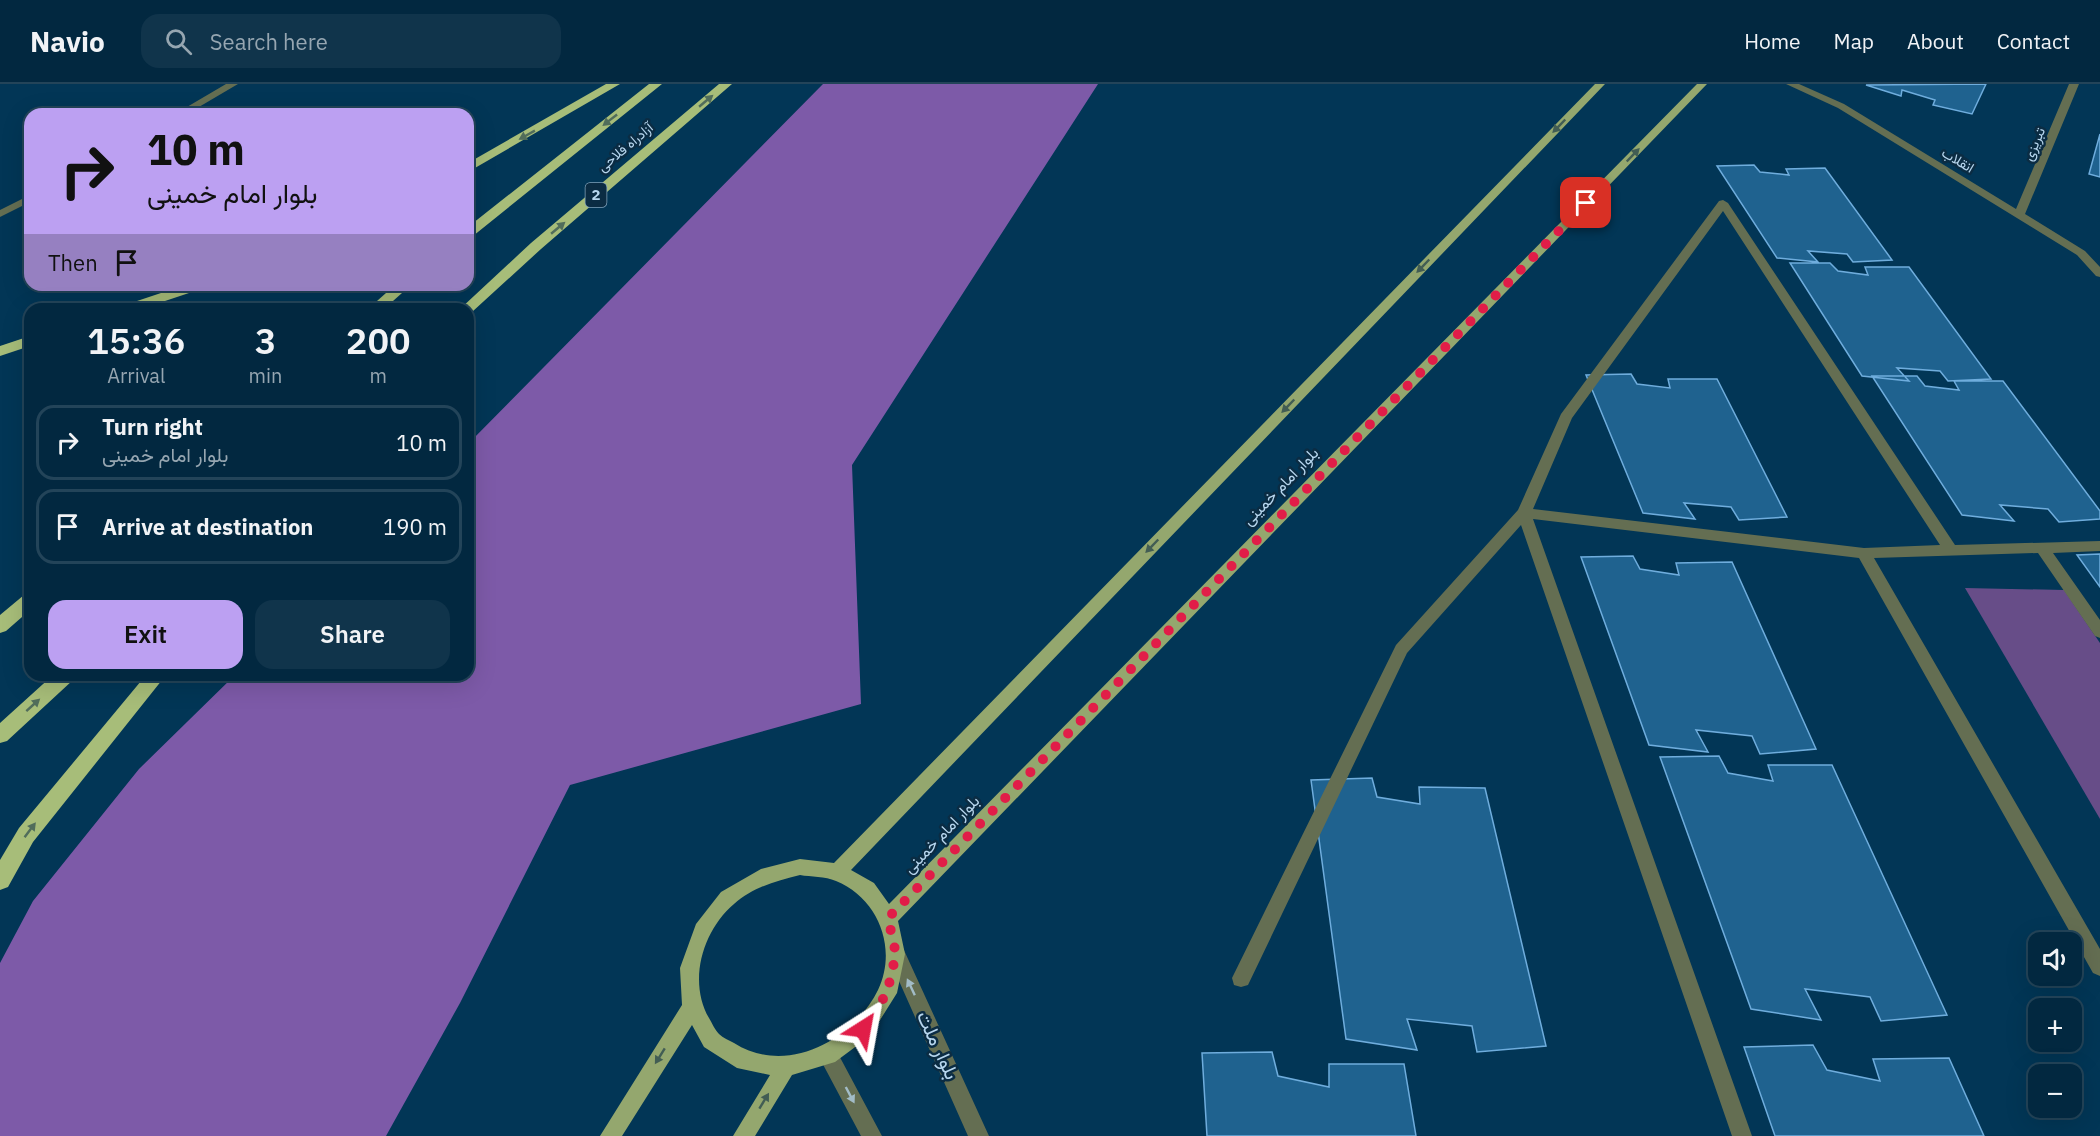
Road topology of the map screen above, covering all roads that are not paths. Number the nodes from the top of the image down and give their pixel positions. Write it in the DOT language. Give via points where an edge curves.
graph roads {
  1 [pos="233,84"];
  2 [pos="614,84"];
  3 [pos="656,84"];
  4 [pos="726,84"];
  5 [pos="1600,84"];
  6 [pos="1702,84"];
  7 [pos="1791,84"];
  8 [pos="2074,84"];
  9 [pos="191,108"];
  10 [pos="474,165"];
  11 [pos="24,201"];
  12 [pos="0,214"];
  13 [pos="2019,215"];
  14 [pos="474,228"];
  15 [pos="536,246"];
  16 [pos="2100,274"];
  17 [pos="181,291"];
  18 [pos="397,291"];
  19 [pos="145,303"];
  20 [pos="382,303"];
  21 [pos="474,303"];
  22 [pos="474,316"];
  23 [pos="24,344"];
  24 [pos="0,351"];
  25 [pos="1524,513"];
  26 [pos="2100,546"];
  27 [pos="2042,548"];
  28 [pos="1951,551"];
  29 [pos="1864,553"];
  30 [pos="24,605"];
  31 [pos="0,626"];
  32 [pos="2100,632"];
  33 [pos="59,681"];
  34 [pos="152,681"];
  35 [pos="0,735"];
  36 [pos="837,872"];
  37 [pos="0,880"];
  38 [pos="888,918"];
  39 [pos="896,954"];
  40 [pos="2100,967"];
  41 [pos="1240,978"];
  42 [pos="692,1007"];
  43 [pos="828,1055"];
  44 [pos="786,1067"];
  45 [pos="610,1136"];
  46 [pos="743,1136"];
  47 [pos="872,1136"];
  48 [pos="980,1136"];
  49 [pos="1742,1136"];
  1 -- 9 [label="street"];
  2 -- 10 [label="highway, one-way"];
  3 -- 14 [label="highway, آزادراه فلاحی, one-way"];
  15 -- 4 [label="highway, آزادراه فلاحی / 2, one-way"];
  5 -- 36 [label="main road, one-way"];
  38 -- 6 [label="main road, بلوار امام خمینی, one-way"];
  7 -- 13 [label="street, انقلاب" via="1841,106"];
  8 -- 13 [label="street, تبریزی"];
  11 -- 12 [label="street"];
  13 -- 16 [label="street, انقلاب" via="2081,253"];
  15 -- 21 [label="highway, آزادراه فلاحی / 2"];
  15 -- 22 [label="highway"];
  17 -- 19 [label="highway"];
  18 -- 20 [label="highway"];
  23 -- 24 [label="highway"];
  25 -- 28 [label="street" via="1566,417 1723,203"];
  25 -- 29 [label="street"];
  25 -- 41 [label="street" via="1401,649"];
  25 -- 49 [label="street"];
  26 -- 27 [label="street"];
  27 -- 28 [label="street"];
  27 -- 32 [label="street"];
  28 -- 29 [label="street"];
  29 -- 40 [label="street"];
  30 -- 31 [label="highway"];
  35 -- 33 [label="highway, one-way"];
  37 -- 34 [label="highway, one-way" via="26,835"];
  36 -- 38 [label="main road" via="868,889"];
  36 -- 42 [label="main road" via="800,867 761,877 727,898 702,930 689,968"];
  38 -- 39 [label="main road"];
  39 -- 43 [label="main road" via="887,993 863,1029"];
  48 -- 39 [label="street, بلوار ملت, one-way"];
  42 -- 44 [label="main road" via="711,1040 744,1061"];
  42 -- 45 [label="main road, one-way"];
  43 -- 44 [label="main road"];
  43 -- 47 [label="street, one-way"];
  46 -- 44 [label="main road, one-way"];
}
